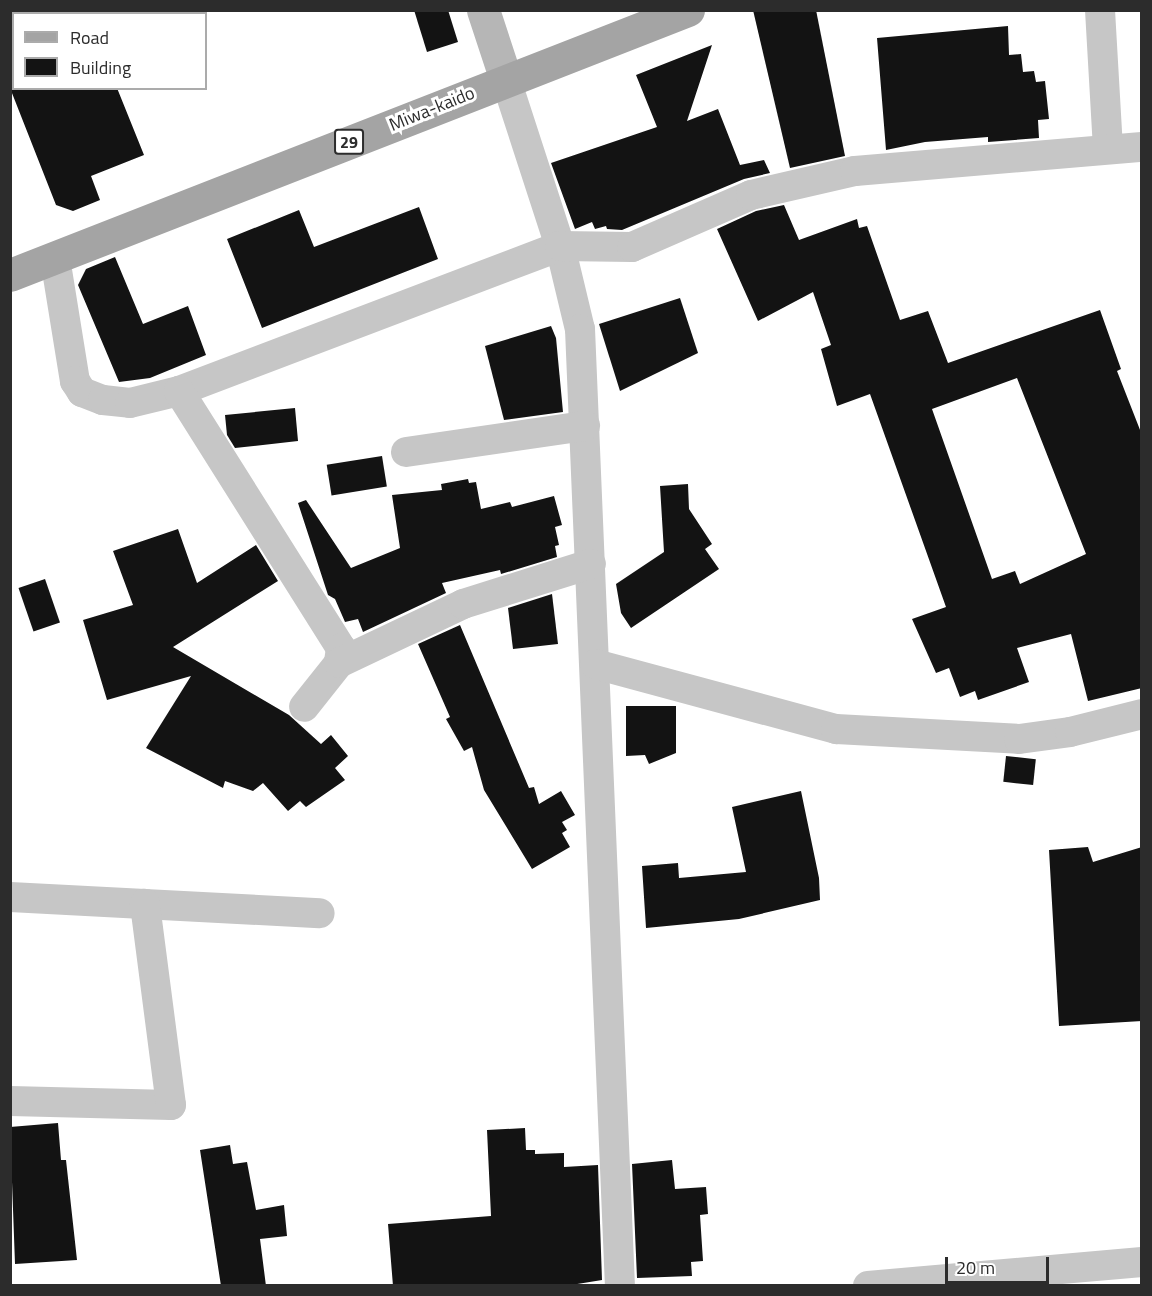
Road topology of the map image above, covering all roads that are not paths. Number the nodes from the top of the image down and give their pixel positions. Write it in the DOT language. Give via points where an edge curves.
graph roads {
  1 [pos="483,10"];
  2 [pos="688,10"];
  3 [pos="1100,10"];
  4 [pos="506,80"];
  5 [pos="1142,147"];
  6 [pos="1108,149"];
  7 [pos="560,246"];
  8 [pos="55,258"];
  9 [pos="10,276"];
  10 [pos="179,391"];
  11 [pos="585,426"];
  12 [pos="406,452"];
  13 [pos="591,564"];
  14 [pos="339,663"];
  15 [pos="596,664"];
  16 [pos="304,707"];
  17 [pos="1142,714"];
  18 [pos="10,897"];
  19 [pos="145,904"];
  20 [pos="320,913"];
  21 [pos="10,1101"];
  22 [pos="1142,1262"];
  23 [pos="620,1286"];
  24 [pos="868,1286"];
  1 -- 4 [label="street"];
  2 -- 4 [label="main road, Miwa-kaido / 29"];
  3 -- 6 [label="street"];
  4 -- 7 [label="street"];
  4 -- 8 [label="main road, Miwa-kaido / 29"];
  5 -- 6 [label="street"];
  6 -- 7 [label="street" via="855,171 751,195 632,247"];
  7 -- 10 [label="street"];
  7 -- 11 [label="street" via="580,329"];
  8 -- 9 [label="main road, Miwa-kaido / 29"];
  8 -- 10 [label="street" via="75,381 82,392 103,400 130,403"];
  10 -- 14 [label="street" via="341,648"];
  11 -- 12 [label="street"];
  11 -- 13 [label="street"];
  13 -- 14 [label="street" via="463,604"];
  13 -- 15 [label="street"];
  14 -- 16 [label="street"];
  15 -- 17 [label="street" via="836,729 1019,739 1070,732"];
  15 -- 23 [label="street"];
  18 -- 19 [label="street"];
  19 -- 20 [label="street"];
  19 -- 21 [label="street" via="171,1105"];
  22 -- 24 [label="street"];
}
